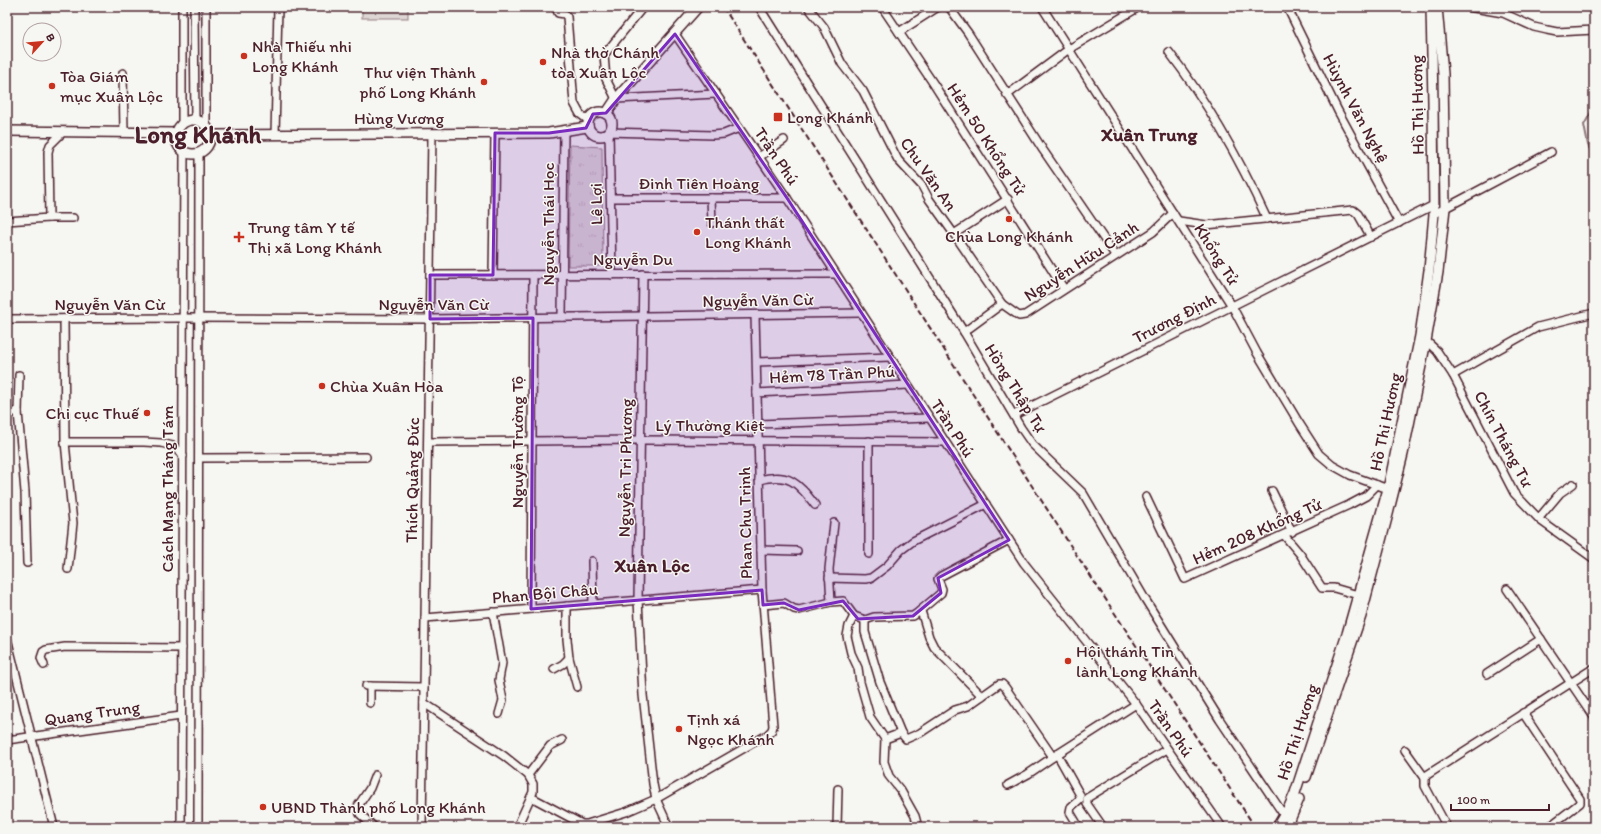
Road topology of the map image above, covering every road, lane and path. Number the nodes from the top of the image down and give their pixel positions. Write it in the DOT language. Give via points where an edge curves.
graph roads {
  1 [pos="182,7"];
  2 [pos="194,7"];
  3 [pos="206,7"];
  4 [pos="278,7"];
  5 [pos="556,7"];
  6 [pos="643,7"];
  7 [pos="759,7"];
  8 [pos="808,7"];
  9 [pos="882,7"];
  10 [pos="938,7"];
  11 [pos="949,7"];
  12 [pos="1042,7"];
  13 [pos="1139,7"];
  14 [pos="1287,7"];
  15 [pos="1431,7"];
  16 [pos="1438,7"];
  17 [pos="1468,7"];
  18 [pos="692,9"];
  19 [pos="1594,30"];
  20 [pos="899,32"];
  21 [pos="675,34"];
  22 [pos="1069,50"];
  23 [pos="1169,52"];
  24 [pos="123,73"];
  25 [pos="716,94"];
  26 [pos="1007,95"];
  27 [pos="616,99"];
  28 [pos="606,114"];
  29 [pos="195,120"];
  30 [pos="182,124"];
  31 [pos="588,124"];
  32 [pos="206,126"];
  33 [pos="739,128"];
  34 [pos="564,131"];
  35 [pos="7,132"];
  36 [pos="63,132"];
  37 [pos="124,132"];
  38 [pos="609,132"];
  39 [pos="176,133"];
  40 [pos="432,134"];
  41 [pos="494,134"];
  42 [pos="210,135"];
  43 [pos="275,135"];
  44 [pos="784,140"];
  45 [pos="184,152"];
  46 [pos="1551,152"];
  47 [pos="199,153"];
  48 [pos="759,157"];
  49 [pos="611,198"];
  50 [pos="711,198"];
  51 [pos="787,198"];
  52 [pos="1008,199"];
  53 [pos="1445,205"];
  54 [pos="1434,210"];
  55 [pos="1173,213"];
  56 [pos="48,218"];
  57 [pos="73,218"];
  58 [pos="1267,219"];
  59 [pos="7,221"];
  60 [pos="1179,222"];
  61 [pos="712,223"];
  62 [pos="1399,223"];
  63 [pos="954,234"];
  64 [pos="1371,237"];
  65 [pos="1115,256"];
  66 [pos="643,274"];
  67 [pos="836,274"];
  68 [pos="493,275"];
  69 [pos="533,275"];
  70 [pos="563,275"];
  71 [pos="612,275"];
  72 [pos="430,276"];
  73 [pos="1064,289"];
  74 [pos="1002,304"];
  75 [pos="1232,306"];
  76 [pos="861,313"];
  77 [pos="1594,313"];
  78 [pos="756,315"];
  79 [pos="643,316"];
  80 [pos="562,317"];
  81 [pos="183,318"];
  82 [pos="533,318"];
  83 [pos="7,319"];
  84 [pos="64,319"];
  85 [pos="199,319"];
  86 [pos="430,319"];
  87 [pos="964,332"];
  88 [pos="1423,338"];
  89 [pos="890,357"];
  90 [pos="756,362"];
  91 [pos="19,375"];
  92 [pos="1454,375"];
  93 [pos="908,385"];
  94 [pos="757,393"];
  95 [pos="7,412"];
  96 [pos="18,412"];
  97 [pos="1014,415"];
  98 [pos="929,418"];
  99 [pos="758,424"];
  100 [pos="532,440"];
  101 [pos="641,440"];
  102 [pos="758,440"];
  103 [pos="869,441"];
  104 [pos="65,442"];
  105 [pos="428,442"];
  106 [pos="944,442"];
  107 [pos="183,456"];
  108 [pos="366,457"];
  109 [pos="199,458"];
  110 [pos="759,480"];
  111 [pos="1573,484"];
  112 [pos="1377,485"];
  113 [pos="1388,489"];
  114 [pos="1272,491"];
  115 [pos="1146,497"];
  116 [pos="986,504"];
  117 [pos="815,505"];
  118 [pos="1539,518"];
  119 [pos="834,522"];
  120 [pos="1292,532"];
  121 [pos="1284,535"];
  122 [pos="1009,540"];
  123 [pos="761,550"];
  124 [pos="797,551"];
  125 [pos="869,554"];
  126 [pos="1594,559"];
  127 [pos="592,561"];
  128 [pos="28,563"];
  129 [pos="68,569"];
  130 [pos="829,578"];
  131 [pos="1507,589"];
  132 [pos="762,590"];
  133 [pos="1358,596"];
  134 [pos="638,600"];
  135 [pos="831,602"];
  136 [pos="593,604"];
  137 [pos="763,605"];
  138 [pos="567,606"];
  139 [pos="531,609"];
  140 [pos="921,611"];
  141 [pos="493,612"];
  142 [pos="854,616"];
  143 [pos="425,618"];
  144 [pos="865,620"];
  145 [pos="7,638"];
  146 [pos="1541,639"];
  147 [pos="182,648"];
  148 [pos="569,658"];
  149 [pos="44,665"];
  150 [pos="1594,668"];
  151 [pos="554,669"];
  152 [pos="1487,674"];
  153 [pos="1571,683"];
  154 [pos="424,687"];
  155 [pos="577,687"];
  156 [pos="982,696"];
  157 [pos="370,703"];
  158 [pos="424,703"];
  159 [pos="1136,704"];
  160 [pos="1523,713"];
  161 [pos="499,714"];
  162 [pos="182,716"];
  163 [pos="1594,717"];
  164 [pos="901,733"];
  165 [pos="31,736"];
  166 [pos="885,739"];
  167 [pos="7,740"];
  168 [pos="562,740"];
  169 [pos="1167,749"];
  170 [pos="1405,750"];
  171 [pos="1055,755"];
  172 [pos="528,775"];
  173 [pos="375,776"];
  174 [pos="1425,778"];
  175 [pos="1008,786"];
  176 [pos="838,789"];
  177 [pos="531,797"];
  178 [pos="656,799"];
  179 [pos="1284,815"];
  180 [pos="582,826"];
  181 [pos="1290,826"];
  182 [pos="54,827"];
  183 [pos="181,827"];
  184 [pos="198,827"];
  185 [pos="374,827"];
  186 [pos="422,827"];
  187 [pos="517,827"];
  188 [pos="669,827"];
  189 [pos="837,827"];
  190 [pos="918,827"];
  191 [pos="1079,827"];
  192 [pos="1103,827"];
  193 [pos="1222,827"];
  194 [pos="1277,827"];
  195 [pos="1447,827"];
  196 [pos="1549,827"];
  1 -- 30 [label="street"];
  2 -- 29 [label="street"];
  3 -- 32 [label="street"];
  4 -- 43 [label="street"];
  5 -- 31 [label="street" via="558,13 567,17 574,103"];
  6 -- 27 [label="street" via="604,55 606,79"];
  7 -- 87 [label="street, Hồng Thập Tự"];
  8 -- 63 [label="street, Chu Văn An" via="824,27 842,64 863,92 898,160 922,186"];
  9 -- 20 [label="street, Hẻm 50 Khổng Tử"];
  10 -- 20 [label="street"];
  11 -- 26 [label="street"];
  12 -- 22 [label="street, Khổng Tử"];
  13 -- 22 [label="street"];
  14 -- 62 [label="street, Hùynh Văn Nghệ" via="1338,111"];
  15 -- 54 [label="main road, Hồ Thị Hương"];
  16 -- 53 [label="main road, Hồ Thị Hương" via="1443,74"];
  17 -- 19 [label="street" via="1503,14 1546,30"];
  18 -- 21 [label="main road"];
  20 -- 52 [label="street, Hẻm 50 Khổng Tử"];
  21 -- 25 [label="street, Trần Phú"];
  21 -- 27 [label="main road"];
  22 -- 26 [label="street"];
  22 -- 55 [label="street, Khổng Tử"];
  23 -- 58 [label="street" via="1191,81 1218,125 1245,172"];
  24 -- 37 [label="street"];
  25 -- 27 [label="street"];
  25 -- 33 [label="street, Trần Phú"];
  26 -- 65 [label="street"];
  27 -- 28 [label="main road"];
  28 -- 31 [label="main road" via="594,113"];
  28 -- 38 [label="main road" via="612,122"];
  29 -- 30 [label="main road"];
  29 -- 32 [label="main road"];
  30 -- 39 [label="main road"];
  31 -- 34 [label="main road, Hùng Vương"];
  31 -- 38 [label="main road" via="591,133 598,137"];
  32 -- 42 [label="main road"];
  33 -- 38 [label="street" via="713,135"];
  33 -- 48 [label="street, Trần Phú"];
  34 -- 41 [label="main road, Hùng Vương"];
  34 -- 70 [label="street, Nguyễn Thái Học"];
  35 -- 36 [label="main road"];
  36 -- 37 [label="main road"];
  36 -- 56 [label="street" via="50,144 48,152"];
  37 -- 39 [label="main road"];
  38 -- 49 [label="street, Lê Lợi"];
  39 -- 45 [label="main road" via="176,140"];
  40 -- 41 [label="main road, Hùng Vương"];
  40 -- 43 [label="main road, Hùng Vương"];
  40 -- 72 [label="street, Thích Quảng Đức"];
  41 -- 68 [label="street"];
  42 -- 43 [label="main road, Hùng Vương"];
  42 -- 47 [label="main road" via="206,149"];
  44 -- 48 [label="street"];
  45 -- 47 [label="main road"];
  45 -- 81 [label="street, Cách Mạng Tháng Tám"];
  46 -- 53 [label="street"];
  47 -- 85 [label="street, Cách Mạng Tháng Tám"];
  48 -- 51 [label="street, Trần Phú"];
  49 -- 50 [label="street, Đinh Tiên Hoàng"];
  49 -- 71 [label="street, Lê Lợi"];
  50 -- 51 [label="street, Đinh Tiên Hoàng"];
  50 -- 61 [label="street"];
  51 -- 67 [label="street, Trần Phú"];
  52 -- 63 [label="street, Chu Văn An"];
  52 -- 73 [label="street, Hẻm 50 Khổng Tử"];
  53 -- 54 [label="main road"];
  53 -- 88 [label="main road, Hồ Thị Hương" via="1438,272"];
  54 -- 62 [label="street, Trương Định"];
  54 -- 88 [label="main road, Hồ Thị Hương"];
  55 -- 60 [label="street, Khổng Tử"];
  55 -- 65 [label="street, Nguyễn Hữu Cảnh" via="1153,232"];
  56 -- 57 [label="street"];
  56 -- 59 [label="street"];
  58 -- 60 [label="street" via="1206,225"];
  58 -- 64 [label="street" via="1353,210"];
  60 -- 75 [label="street, Khổng Tử"];
  62 -- 64 [label="street, Trương Định"];
  63 -- 74 [label="street, Chu Văn An"];
  64 -- 75 [label="street, Trương Định"];
  65 -- 73 [label="street, Nguyễn Hữu Cảnh"];
  66 -- 67 [label="street, Nguyễn Du"];
  66 -- 71 [label="street, Nguyễn Du"];
  66 -- 79 [label="street, Nguyễn Tri Phương"];
  67 -- 76 [label="street, Trần Phú"];
  68 -- 69 [label="street, Nguyễn Du"];
  68 -- 72 [label="street, Nguyễn Du"];
  69 -- 70 [label="street, Nguyễn Du"];
  69 -- 82 [label="street, Nguyễn Trường Tộ"];
  70 -- 71 [label="street, Nguyễn Du"];
  70 -- 80 [label="street, Nguyễn Thái Học"];
  72 -- 86 [label="street, Thích Quảng Đức"];
  73 -- 74 [label="street, Nguyễn Hữu Cảnh" via="1022,316"];
  74 -- 87 [label="street, Nguyễn Hữu Cảnh"];
  75 -- 97 [label="street, Trương Định"];
  75 -- 112 [label="street, Khổng Tử" via="1298,423 1320,454 1340,470"];
  76 -- 78 [label="street, Nguyễn Văn Cừ"];
  76 -- 89 [label="street, Trần Phú"];
  77 -- 92 [label="street" via="1538,326"];
  78 -- 79 [label="street, Nguyễn Văn Cừ"];
  78 -- 90 [label="street, Phan Chu Trinh"];
  79 -- 80 [label="street, Nguyễn Văn Cừ"];
  79 -- 101 [label="street, Nguyễn Tri Phương"];
  80 -- 82 [label="street, Nguyễn Văn Cừ"];
  81 -- 84 [label="street, Nguyễn Văn Cừ"];
  81 -- 85 [label="street, Nguyễn Văn Cừ"];
  81 -- 107 [label="street, Cách Mạng Tháng Tám"];
  82 -- 86 [label="street, Nguyễn Văn Cừ"];
  82 -- 100 [label="street, Nguyễn Trường Tộ"];
  83 -- 84 [label="street, Nguyễn Văn Cừ"];
  84 -- 104 [label="street"];
  85 -- 86 [label="street, Nguyễn Văn Cừ"];
  85 -- 109 [label="street, Cách Mạng Tháng Tám"];
  86 -- 105 [label="street, Thích Quảng Đức"];
  87 -- 97 [label="street, Hồng Thập Tự"];
  88 -- 92 [label="street, Chín Tháng Tư" via="1437,351"];
  88 -- 113 [label="main road, Hồ Thị Hương"];
  88 -- 181 [label="main road, Hồ Thị Hương" via="1403,454 1361,616"];
  89 -- 90 [label="street"];
  89 -- 93 [label="street, Trần Phú"];
  90 -- 94 [label="street, Phan Chu Trinh"];
  91 -- 96 [label="street"];
  92 -- 118 [label="street, Chín Tháng Tư" via="1514,492"];
  93 -- 94 [label="street, Hẻm 78 Trần Phú"];
  93 -- 98 [label="street, Trần Phú"];
  94 -- 99 [label="street, Phan Chu Trinh"];
  95 -- 96 [label="street"];
  96 -- 128 [label="street"];
  97 -- 179 [label="street, Hồng Thập Tự" via="1032,444 1083,493 1145,599"];
  98 -- 99 [label="street"];
  98 -- 106 [label="street, Trần Phú"];
  99 -- 102 [label="street, Phan Chu Trinh"];
  100 -- 101 [label="street, Lý Thường Kiệt"];
  100 -- 105 [label="street, Lý Thường Kiệt"];
  100 -- 139 [label="street, Nguyễn Trường Tộ"];
  101 -- 102 [label="street, Lý Thường Kiệt"];
  101 -- 134 [label="street, Nguyễn Tri Phương"];
  102 -- 103 [label="street, Lý Thường Kiệt"];
  102 -- 110 [label="street, Phan Chu Trinh"];
  103 -- 106 [label="street, Lý Thường Kiệt"];
  103 -- 125 [label="street"];
  104 -- 107 [label="street" via="161,443 173,446"];
  104 -- 129 [label="street" via="73,523"];
  105 -- 143 [label="street, Thích Quảng Đức"];
  106 -- 116 [label="street, Trần Phú"];
  107 -- 147 [label="street, Cách Mạng Tháng Tám"];
  108 -- 109 [label="street"];
  109 -- 184 [label="street, Cách Mạng Tháng Tám"];
  110 -- 117 [label="street" via="772,477 790,479 802,488"];
  110 -- 123 [label="street, Phan Chu Trinh"];
  111 -- 118 [label="street" via="1560,493"];
  112 -- 113 [label="street, Khổng Tử"];
  112 -- 120 [label="street, Hẻm 208 Khổng Tử" via="1357,501"];
  113 -- 133 [label="main road, Hồ Thị Hương"];
  114 -- 120 [label="street"];
  115 -- 121 [label="street, Hẻm 208 Khổng Tử" via="1185,579"];
  116 -- 122 [label="street, Trần Phú"];
  116 -- 130 [label="street" via="913,541 871,578"];
  118 -- 126 [label="street, Chín Tháng Tư"];
  119 -- 130 [label="street"];
  120 -- 121 [label="street, Hẻm 208 Khổng Tử"];
  121 -- 133 [label="street" via="1322,588 1334,588"];
  122 -- 140 [label="street" via="941,576 938,579 941,593"];
  122 -- 159 [label="street, Trần Phú" via="1042,587"];
  123 -- 124 [label="street"];
  123 -- 132 [label="street, Phan Chu Trinh"];
  127 -- 136 [label="street"];
  130 -- 135 [label="street"];
  131 -- 146 [label="street"];
  132 -- 134 [label="street, Phan Bội Châu"];
  132 -- 137 [label="street, Phan Chu Trinh"];
  133 -- 179 [label="main road, Hồ Thị Hương" via="1295,793"];
  134 -- 136 [label="street, Phan Bội Châu"];
  134 -- 178 [label="street, Nguyễn Tri Phương" via="643,695"];
  135 -- 137 [label="street" via="799,610 794,610 784,603"];
  135 -- 142 [label="street" via="843,601"];
  136 -- 138 [label="street, Phan Bội Châu"];
  137 -- 178 [label="street, Phan Chu Trinh" via="772,730 767,736"];
  138 -- 139 [label="street, Phan Bội Châu"];
  138 -- 148 [label="street"];
  139 -- 141 [label="street, Phan Bội Châu"];
  140 -- 144 [label="street" via="912,616 874,617"];
  140 -- 156 [label="street" via="934,647"];
  141 -- 143 [label="street, Phan Bội Châu"];
  141 -- 161 [label="street" via="502,663 499,680 503,700"];
  142 -- 144 [label="street"];
  142 -- 166 [label="street" via="847,631 851,653 858,668 870,717"];
  143 -- 154 [label="street, Thích Quảng Đức"];
  144 -- 164 [label="street" via="865,632 880,682"];
  145 -- 165 [label="street"];
  146 -- 152 [label="street"];
  146 -- 153 [label="street"];
  147 -- 149 [label="street" via="54,648 41,654"];
  147 -- 162 [label="street, Cách Mạng Tháng Tám"];
  148 -- 151 [label="street"];
  148 -- 155 [label="street"];
  150 -- 153 [label="street"];
  153 -- 160 [label="street"];
  153 -- 163 [label="street"];
  154 -- 157 [label="street" via="368,686"];
  154 -- 158 [label="street, Thích Quảng Đức"];
  156 -- 164 [label="street" via="909,739 904,738"];
  156 -- 171 [label="street" via="996,685 1002,684"];
  158 -- 172 [label="street"];
  158 -- 186 [label="street, Thích Quảng Đức"];
  159 -- 169 [label="street, Trần Phú"];
  159 -- 171 [label="street"];
  160 -- 174 [label="street"];
  160 -- 196 [label="street" via="1580,799 1580,802"];
  162 -- 165 [label="street, Quang Trung"];
  162 -- 183 [label="street, Cách Mạng Tháng Tám"];
  164 -- 166 [label="street"];
  165 -- 167 [label="street, Quang Trung"];
  165 -- 182 [label="street"];
  166 -- 190 [label="street" via="884,762 889,776 901,791"];
  168 -- 172 [label="street" via="550,746"];
  169 -- 192 [label="street" via="1088,798 1087,804"];
  169 -- 193 [label="street, Trần Phú"];
  170 -- 174 [label="street"];
  171 -- 175 [label="street"];
  171 -- 191 [label="street" via="1080,795 1080,799 1070,807 1070,812"];
  172 -- 177 [label="street" via="533,784"];
  173 -- 185 [label="street" via="358,806 360,814"];
  174 -- 195 [label="street" via="1425,786"];
  176 -- 189 [label="street"];
  177 -- 180 [label="street"];
  177 -- 187 [label="street"];
  178 -- 180 [label="street"];
  178 -- 188 [label="street, Nguyễn Tri Phương"];
  179 -- 181 [label="street, Hồng Thập Tự"];
  179 -- 194 [label="main road, Hồ Thị Hương"];
}
